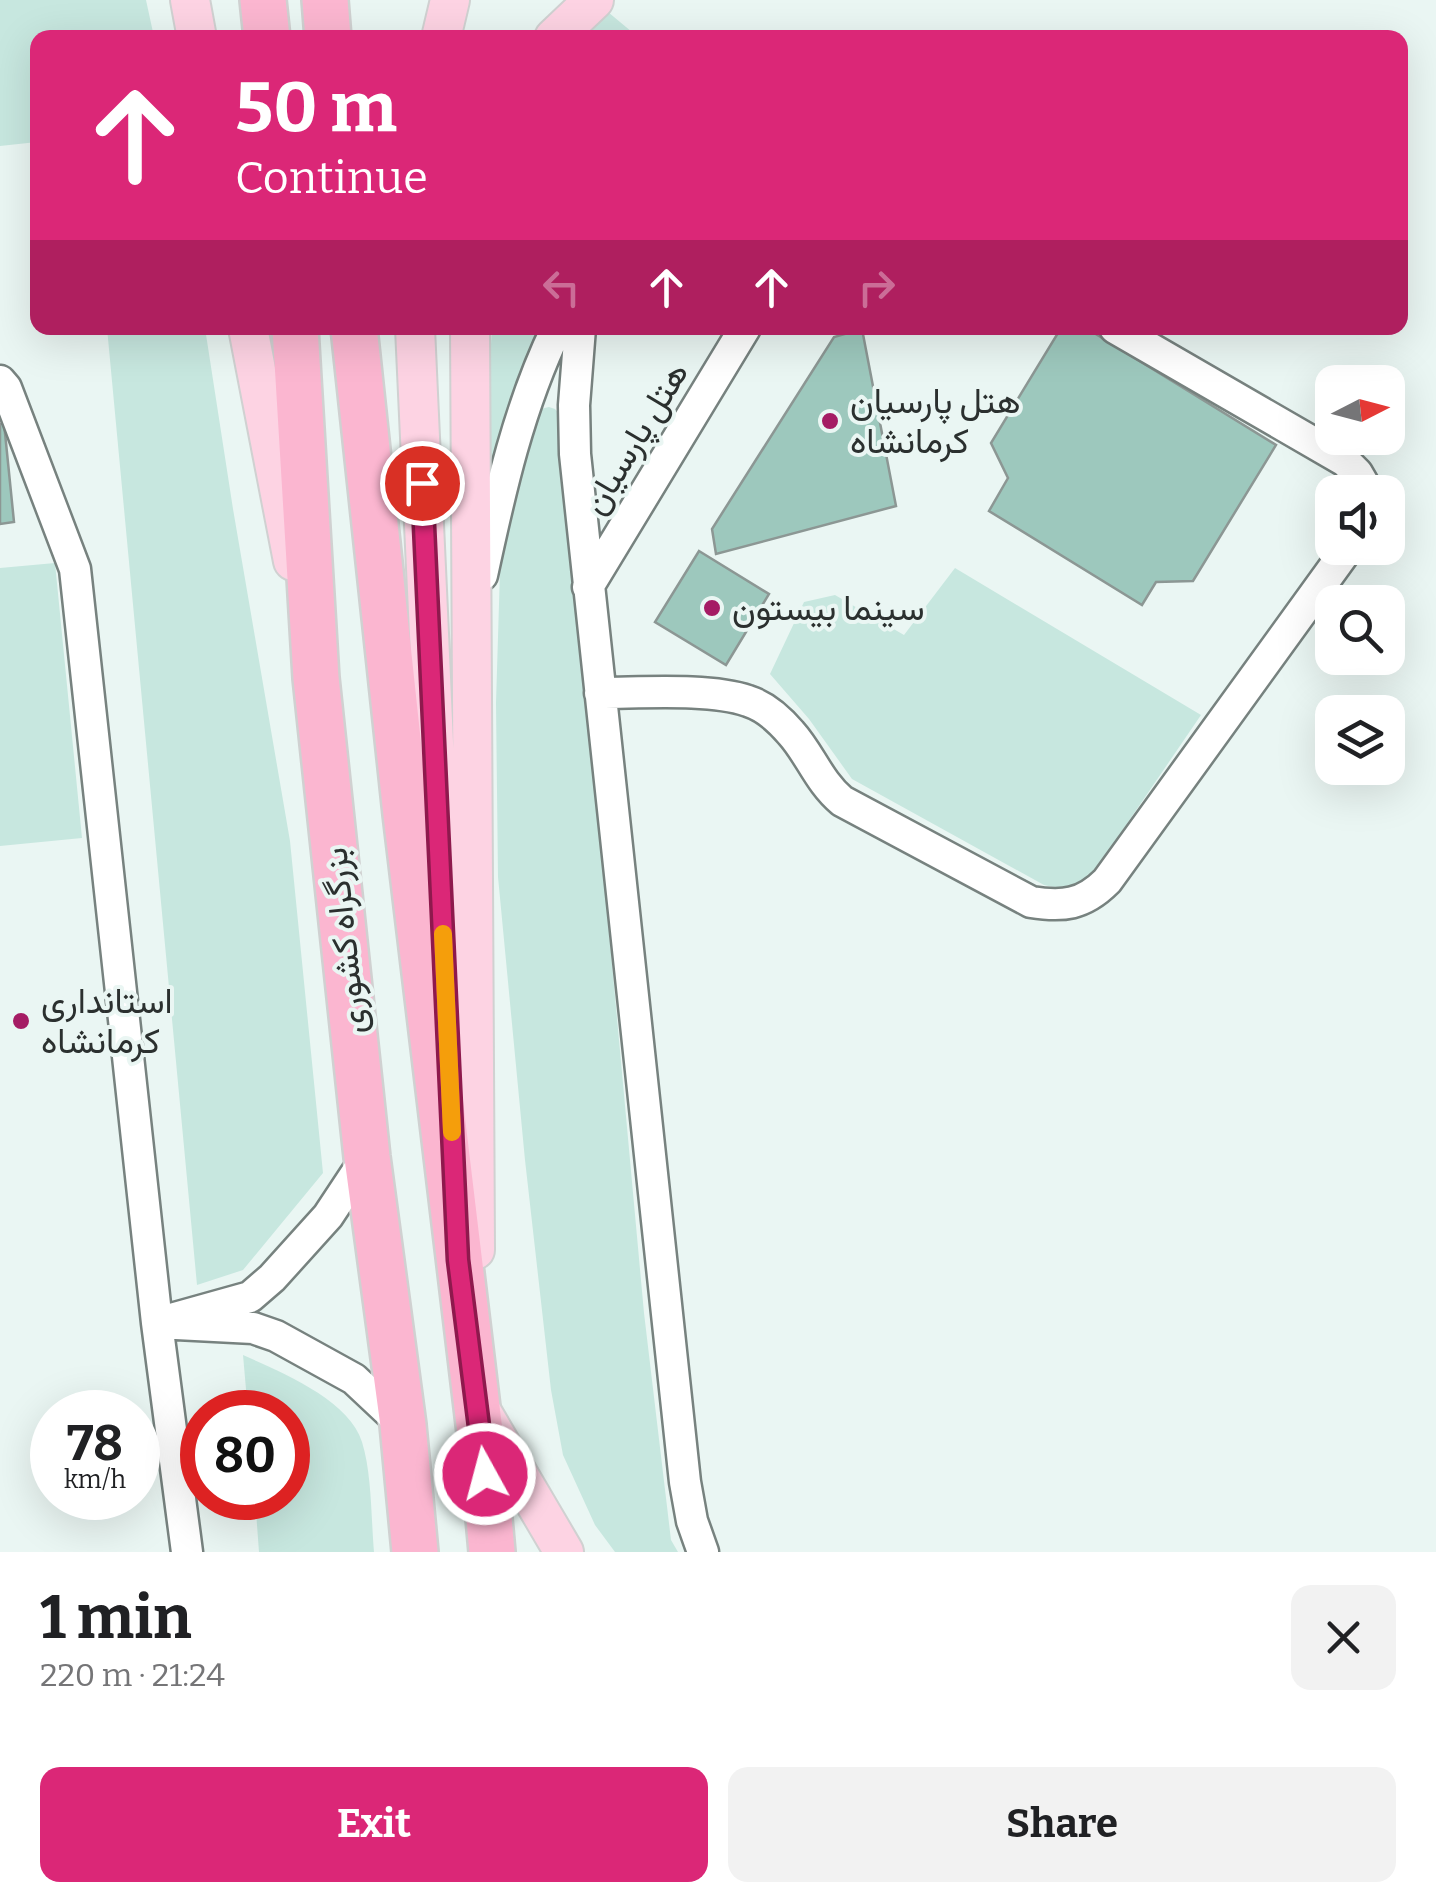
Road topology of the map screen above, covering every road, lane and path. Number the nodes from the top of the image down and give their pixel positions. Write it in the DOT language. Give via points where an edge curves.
graph roads {
  1 [pos="190,0"];
  2 [pos="263,0"];
  3 [pos="325,0"];
  4 [pos="450,0"];
  5 [pos="594,0"];
  6 [pos="195,30"];
  7 [pos="265,30"];
  8 [pos="327,30"];
  9 [pos="443,30"];
  10 [pos="562,30"];
  11 [pos="249,335"];
  12 [pos="295,335"];
  13 [pos="355,335"];
  14 [pos="415,335"];
  15 [pos="470,335"];
  16 [pos="553,335"];
  17 [pos="579,335"];
  18 [pos="741,335"];
  19 [pos="1127,335"];
  20 [pos="0,381"];
  21 [pos="1357,475"];
  22 [pos="1336,565"];
  23 [pos="588,588"];
  24 [pos="472,627"];
  25 [pos="316,678"];
  26 [pos="600,693"];
  27 [pos="368,1157"];
  28 [pos="458,1260"];
  29 [pos="157,1324"];
  30 [pos="476,1402"];
  31 [pos="403,1424"];
  32 [pos="186,1552"];
  33 [pos="415,1552"];
  34 [pos="492,1552"];
  35 [pos="564,1552"];
  36 [pos="703,1552"];
  1 -- 6 [label="main road"];
  2 -- 7 [label="highway"];
  3 -- 8 [label="highway"];
  4 -- 9 [label="main road"];
  5 -- 10 [label="main road"];
  11 -- 25 [label="main road"];
  12 -- 25 [label="highway, بزرگراه کشوری"];
  13 -- 28 [label="highway"];
  14 -- 28 [label="main road"];
  15 -- 24 [label="main road"];
  16 -- 24 [label="lane" via="508,460"];
  17 -- 23 [label="lane" via="575,454"];
  18 -- 23 [label="lane, هتل پارسیان"];
  19 -- 21 [label="lane" via="1345,461"];
  20 -- 29 [label="lane" via="74,569"];
  22 -- 26 [label="lane" via="1106,881 1095,893 1065,904 1031,902 842,800 792,734 750,701"];
  23 -- 26 [label="lane"];
  24 -- 30 [label="main road"];
  25 -- 27 [label="highway, بزرگراه کشوری"];
  26 -- 36 [label="lane" via="686,1482"];
  27 -- 29 [label="lane" via="328,1216 250,1297"];
  27 -- 31 [label="highway, بزرگراه کشوری"];
  28 -- 30 [label="highway"];
  29 -- 31 [label="lane" via="254,1328 276,1336 354,1379"];
  29 -- 32 [label="lane"];
  30 -- 34 [label="highway"];
  30 -- 35 [label="main road"];
  31 -- 33 [label="highway, بزرگراه کشوری"];
}
